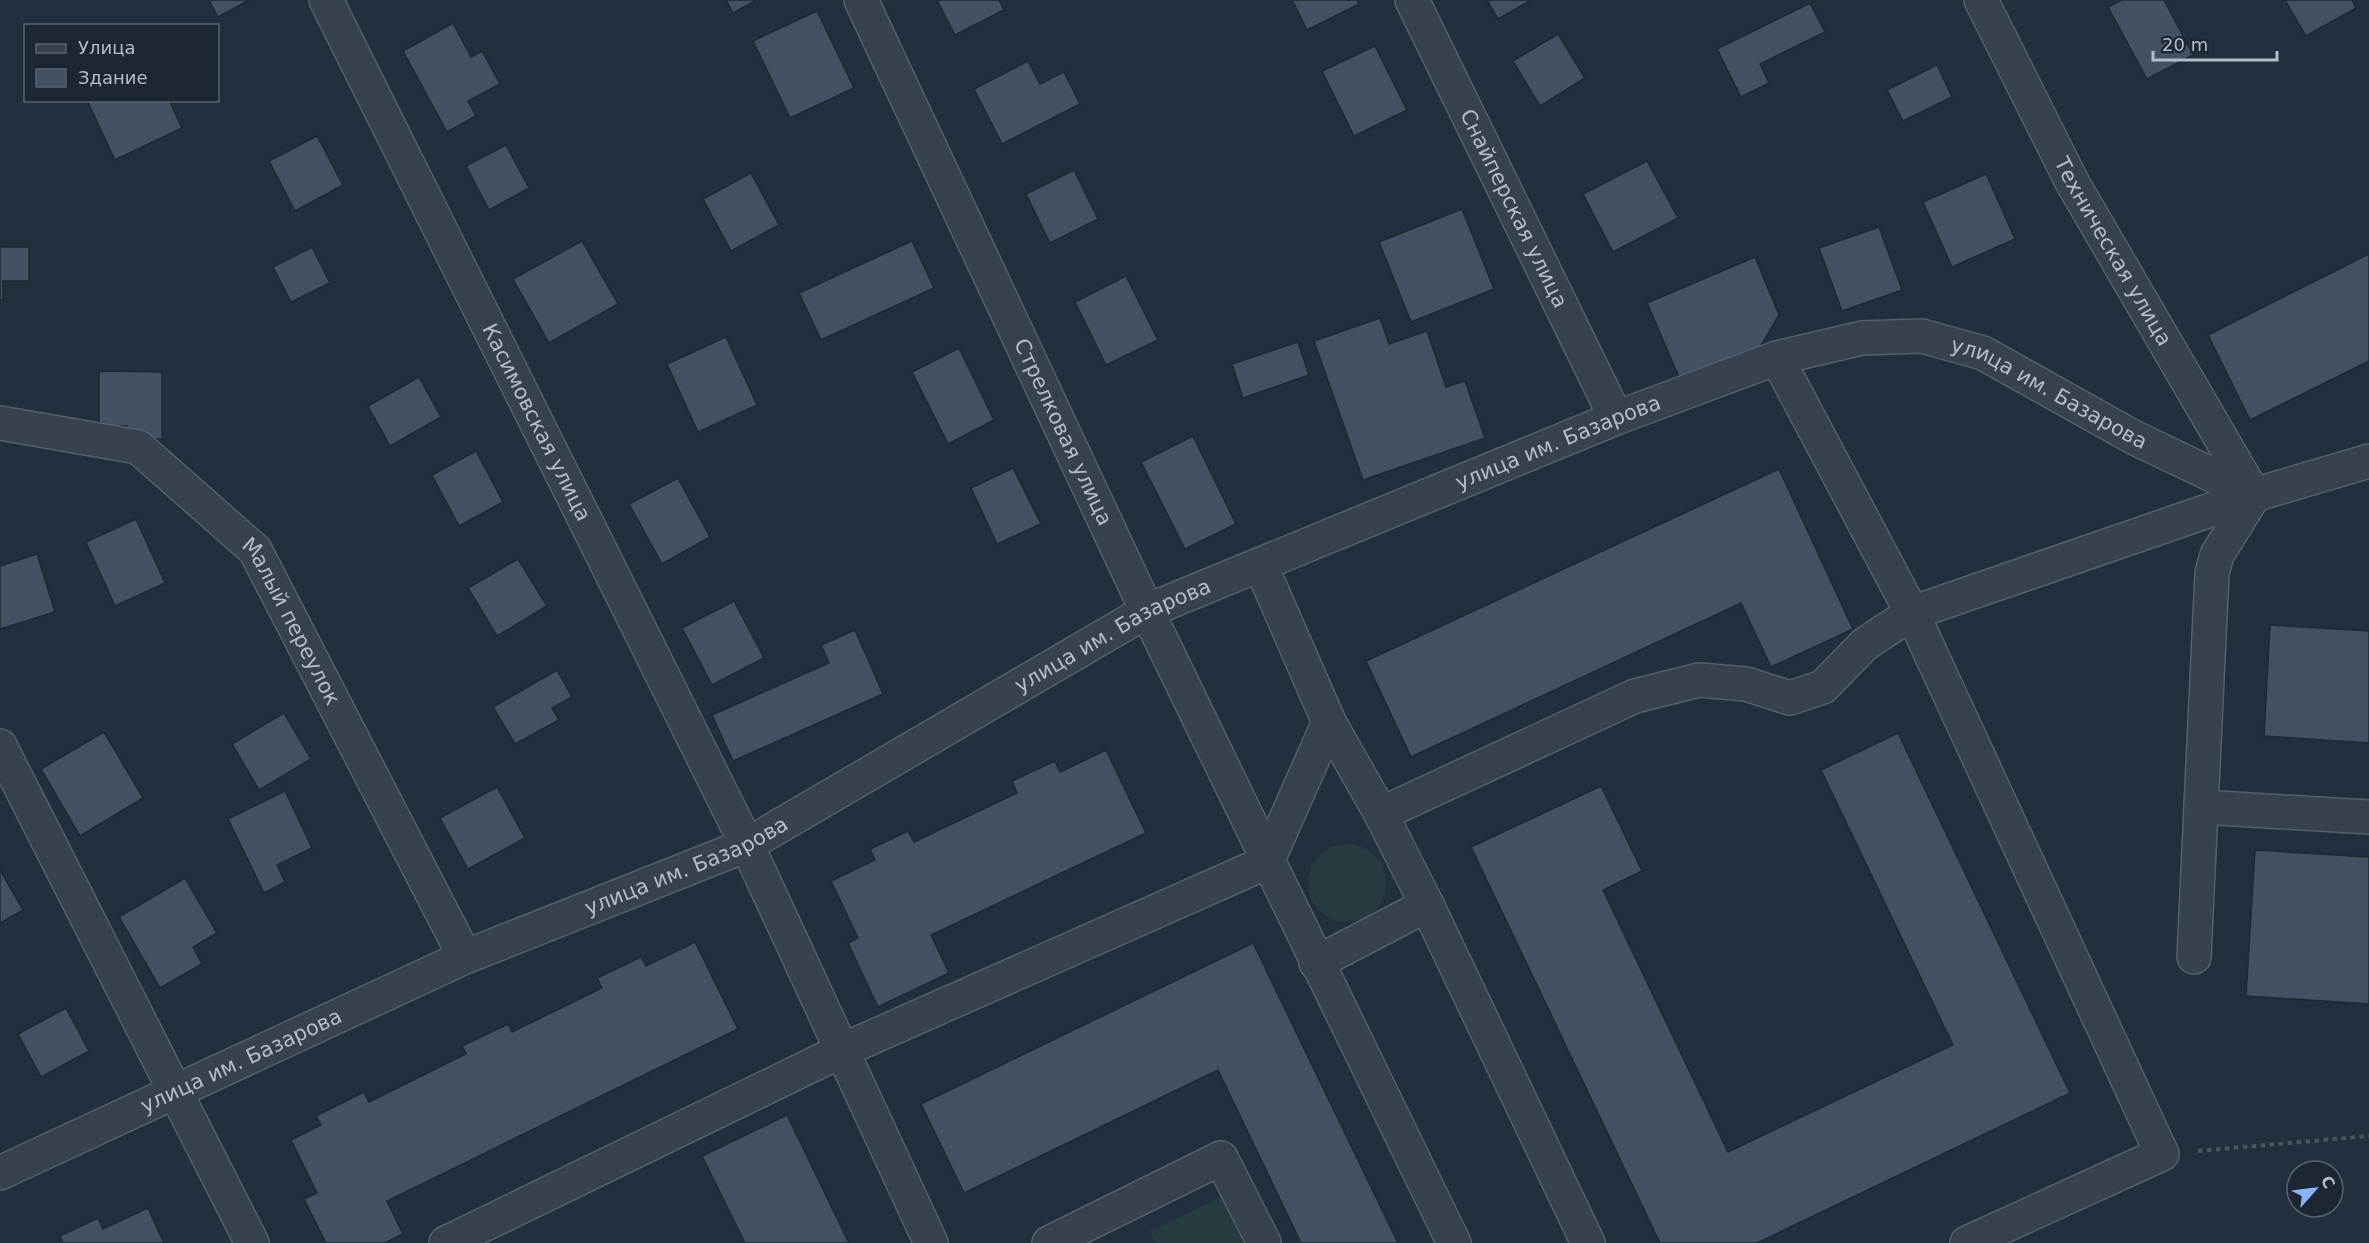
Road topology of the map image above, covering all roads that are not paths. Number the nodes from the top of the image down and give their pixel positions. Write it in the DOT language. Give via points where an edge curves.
graph roads {
  1 [pos="326,0"];
  2 [pos="861,0"];
  3 [pos="1412,0"];
  4 [pos="1981,0"];
  5 [pos="1776,358"];
  6 [pos="1616,418"];
  7 [pos="0,423"];
  8 [pos="2369,461"];
  9 [pos="2254,495"];
  10 [pos="1261,566"];
  11 [pos="1147,611"];
  12 [pos="1912,613"];
  13 [pos="1329,722"];
  14 [pos="0,747"];
  15 [pos="2201,807"];
  16 [pos="1381,814"];
  17 [pos="2369,817"];
  18 [pos="747,845"];
  19 [pos="1267,862"];
  20 [pos="1427,905"];
  21 [pos="465,957"];
  22 [pos="2193,957"];
  23 [pos="1316,963"];
  24 [pos="841,1051"];
  25 [pos="174,1092"];
  26 [pos="0,1173"];
  27 [pos="252,1243"];
  28 [pos="446,1243"];
  29 [pos="931,1243"];
  30 [pos="1049,1243"];
  31 [pos="1264,1243"];
  32 [pos="1454,1243"];
  33 [pos="1588,1243"];
  34 [pos="1967,1243"];
  1 -- 18 [label="street, Касимовская улица"];
  2 -- 11 [label="street, Стрелковая улица"];
  3 -- 6 [label="street, Снайперская улица"];
  4 -- 9 [label="street, Техническая улица" via="2072,182"];
  5 -- 6 [label="street, улица им. Базарова"];
  5 -- 9 [label="street, улица им. Базарова" via="1862,338 1922,336 1983,353 2133,436"];
  5 -- 12 [label="street"];
  6 -- 10 [label="street, улица им. Базарова"];
  7 -- 21 [label="street, Малый переулок" via="138,447 255,550"];
  8 -- 9 [label="street"];
  9 -- 12 [label="street"];
  9 -- 15 [label="street" via="2217,555 2212,573"];
  10 -- 11 [label="street, улица им. Базарова"];
  10 -- 13 [label="street"];
  11 -- 18 [label="street, улица им. Базарова"];
  11 -- 19 [label="street, Стрелковая улица"];
  12 -- 16 [label="street" via="1865,644 1823,687 1790,698 1746,684 1699,680 1635,696"];
  12 -- 34 [label="street" via="2162,1154"];
  13 -- 16 [label="street"];
  13 -- 19 [label="street"];
  14 -- 25 [label="street"];
  15 -- 17 [label="street"];
  15 -- 22 [label="street"];
  16 -- 20 [label="street"];
  18 -- 21 [label="street, улица им. Базарова"];
  18 -- 24 [label="street, Касимовская улица"];
  19 -- 23 [label="street, Стрелковая улица"];
  19 -- 24 [label="street"];
  20 -- 23 [label="street"];
  20 -- 33 [label="street"];
  21 -- 25 [label="street, улица им. Базарова"];
  23 -- 32 [label="street, Стрелковая улица"];
  24 -- 28 [label="street"];
  24 -- 29 [label="street, Касимовская улица"];
  25 -- 26 [label="street, улица им. Базарова"];
  25 -- 27 [label="street"];
  30 -- 31 [label="street" via="1221,1158"];
}
